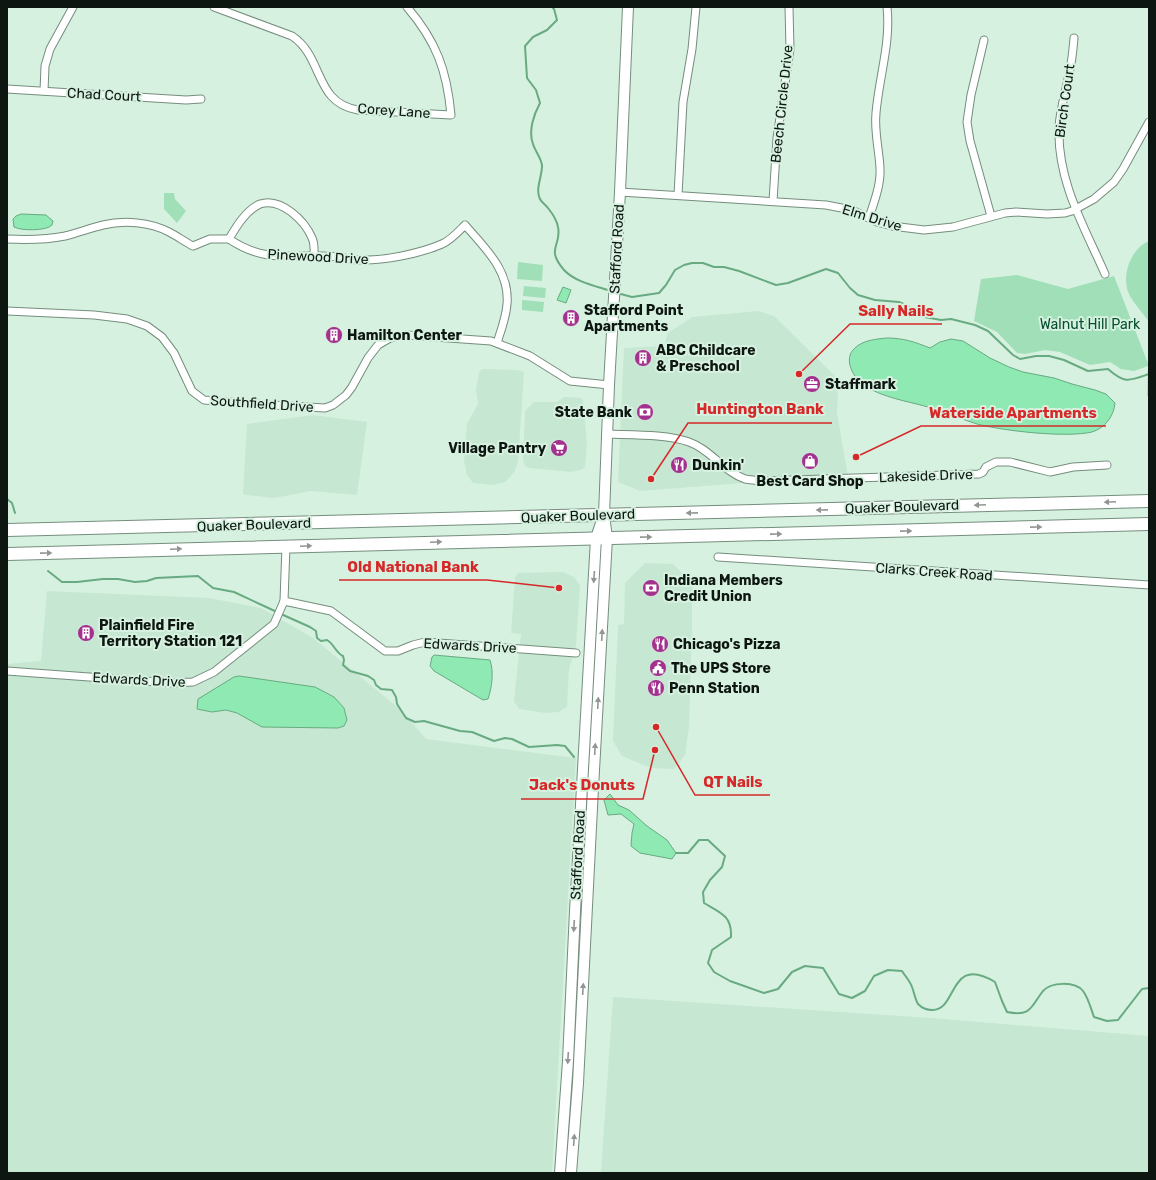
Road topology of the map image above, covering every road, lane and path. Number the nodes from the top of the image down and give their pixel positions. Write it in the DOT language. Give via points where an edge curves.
graph roads {
  1 [pos="72,7"];
  2 [pos="214,7"];
  3 [pos="407,7"];
  4 [pos="628,7"];
  5 [pos="696,7"];
  6 [pos="789,7"];
  7 [pos="887,7"];
  8 [pos="1074,38"];
  9 [pos="984,40"];
  10 [pos="7,89"];
  11 [pos="44,91"];
  12 [pos="201,99"];
  13 [pos="1149,122"];
  14 [pos="620,192"];
  15 [pos="678,195"];
  16 [pos="773,201"];
  17 [pos="1077,210"];
  18 [pos="991,216"];
  19 [pos="869,218"];
  20 [pos="229,238"];
  21 [pos="7,240"];
  22 [pos="314,257"];
  23 [pos="1105,274"];
  24 [pos="7,311"];
  25 [pos="497,343"];
  26 [pos="609,385"];
  27 [pos="607,434"];
  28 [pos="1107,465"];
  29 [pos="1149,501"];
  30 [pos="604,515"];
  31 [pos="1149,524"];
  32 [pos="7,530"];
  33 [pos="602,538"];
  34 [pos="286,546"];
  35 [pos="7,554"];
  36 [pos="718,557"];
  37 [pos="1149,585"];
  38 [pos="284,604"];
  39 [pos="576,653"];
  40 [pos="7,671"];
  41 [pos="560,1173"];
  42 [pos="571,1173"];
  1 -- 11 [label="street" via="50,49 45,66"];
  2 -- 3 [label="street, Corey Lane" via="300,40 328,91 337,103 343,106 358,110 451,115 448,86 441,62 430,38"];
  4 -- 14 [label="main road, Stafford Road"];
  5 -- 15 [label="street" via="683,102"];
  6 -- 16 [label="street, Beech Circle Drive" via="790,48 777,138"];
  7 -- 19 [label="street" via="888,40 876,115 880,173"];
  8 -- 17 [label="street, Birch Court" via="1060,119 1059,150 1068,191"];
  9 -- 18 [label="street" via="970,95 967,122"];
  10 -- 11 [label="street, Chad Court"];
  11 -- 12 [label="street, Chad Court"];
  13 -- 17 [label="street, Elm Drive" via="1114,182"];
  14 -- 15 [label="street, Elm Drive"];
  14 -- 26 [label="main road, Stafford Road"];
  15 -- 16 [label="street, Elm Drive"];
  16 -- 19 [label="street, Elm Drive" via="842,208"];
  17 -- 18 [label="street, Elm Drive" via="1047,214 1016,212"];
  17 -- 23 [label="street, Birch Court"];
  18 -- 19 [label="street, Elm Drive" via="953,227 924,230 892,226"];
  20 -- 21 [label="street" via="210,239 193,246 159,228 125,223 104,225 56,237"];
  20 -- 22 [label="street, Pinewood Drive" via="263,255"];
  20 -- 22 [label="street" via="247,213 259,204 272,203 280,205 306,227 313,240"];
  22 -- 25 [label="street, Pinewood Drive" via="338,256 364,260 395,258 443,244 465,225 496,262 504,280 507,304"];
  24 -- 25 [label="street, Southfield Drive" via="94,315 127,319 146,326 164,339 174,353 192,391 204,400 253,404 317,408 333,405 352,387 374,350 384,341 397,336 470,338"];
  25 -- 26 [label="street, Southfield Drive" via="530,356 570,381"];
  26 -- 27 [label="main road, Stafford Road"];
  27 -- 28 [label="street, Lakeside Drive" via="676,438 690,442 738,476 760,481 979,474 996,462 1010,462 1050,472 1073,467"];
  27 -- 30 [label="main road, Stafford Road"];
  29 -- 30 [label="main road, Quaker Boulevard, one-way"];
  30 -- 32 [label="main road, Quaker Boulevard"];
  30 -- 33 [label="main road, Stafford Road"];
  33 -- 31 [label="main road, Quaker Boulevard, one-way"];
  34 -- 33 [label="main road, Quaker Boulevard, one-way"];
  33 -- 41 [label="main road, Stafford Road, one-way" via="575,911"];
  42 -- 33 [label="main road, Stafford Road, one-way" via="593,788"];
  35 -- 34 [label="main road, Quaker Boulevard, one-way"];
  34 -- 38 [label="street, Edwards Drive"];
  36 -- 37 [label="street, Clarks Creek Road"];
  38 -- 39 [label="street, Edwards Drive" via="331,611 385,651 398,651 425,642"];
  38 -- 40 [label="street, Edwards Drive" via="274,624 214,672 193,682 171,683"];
}
